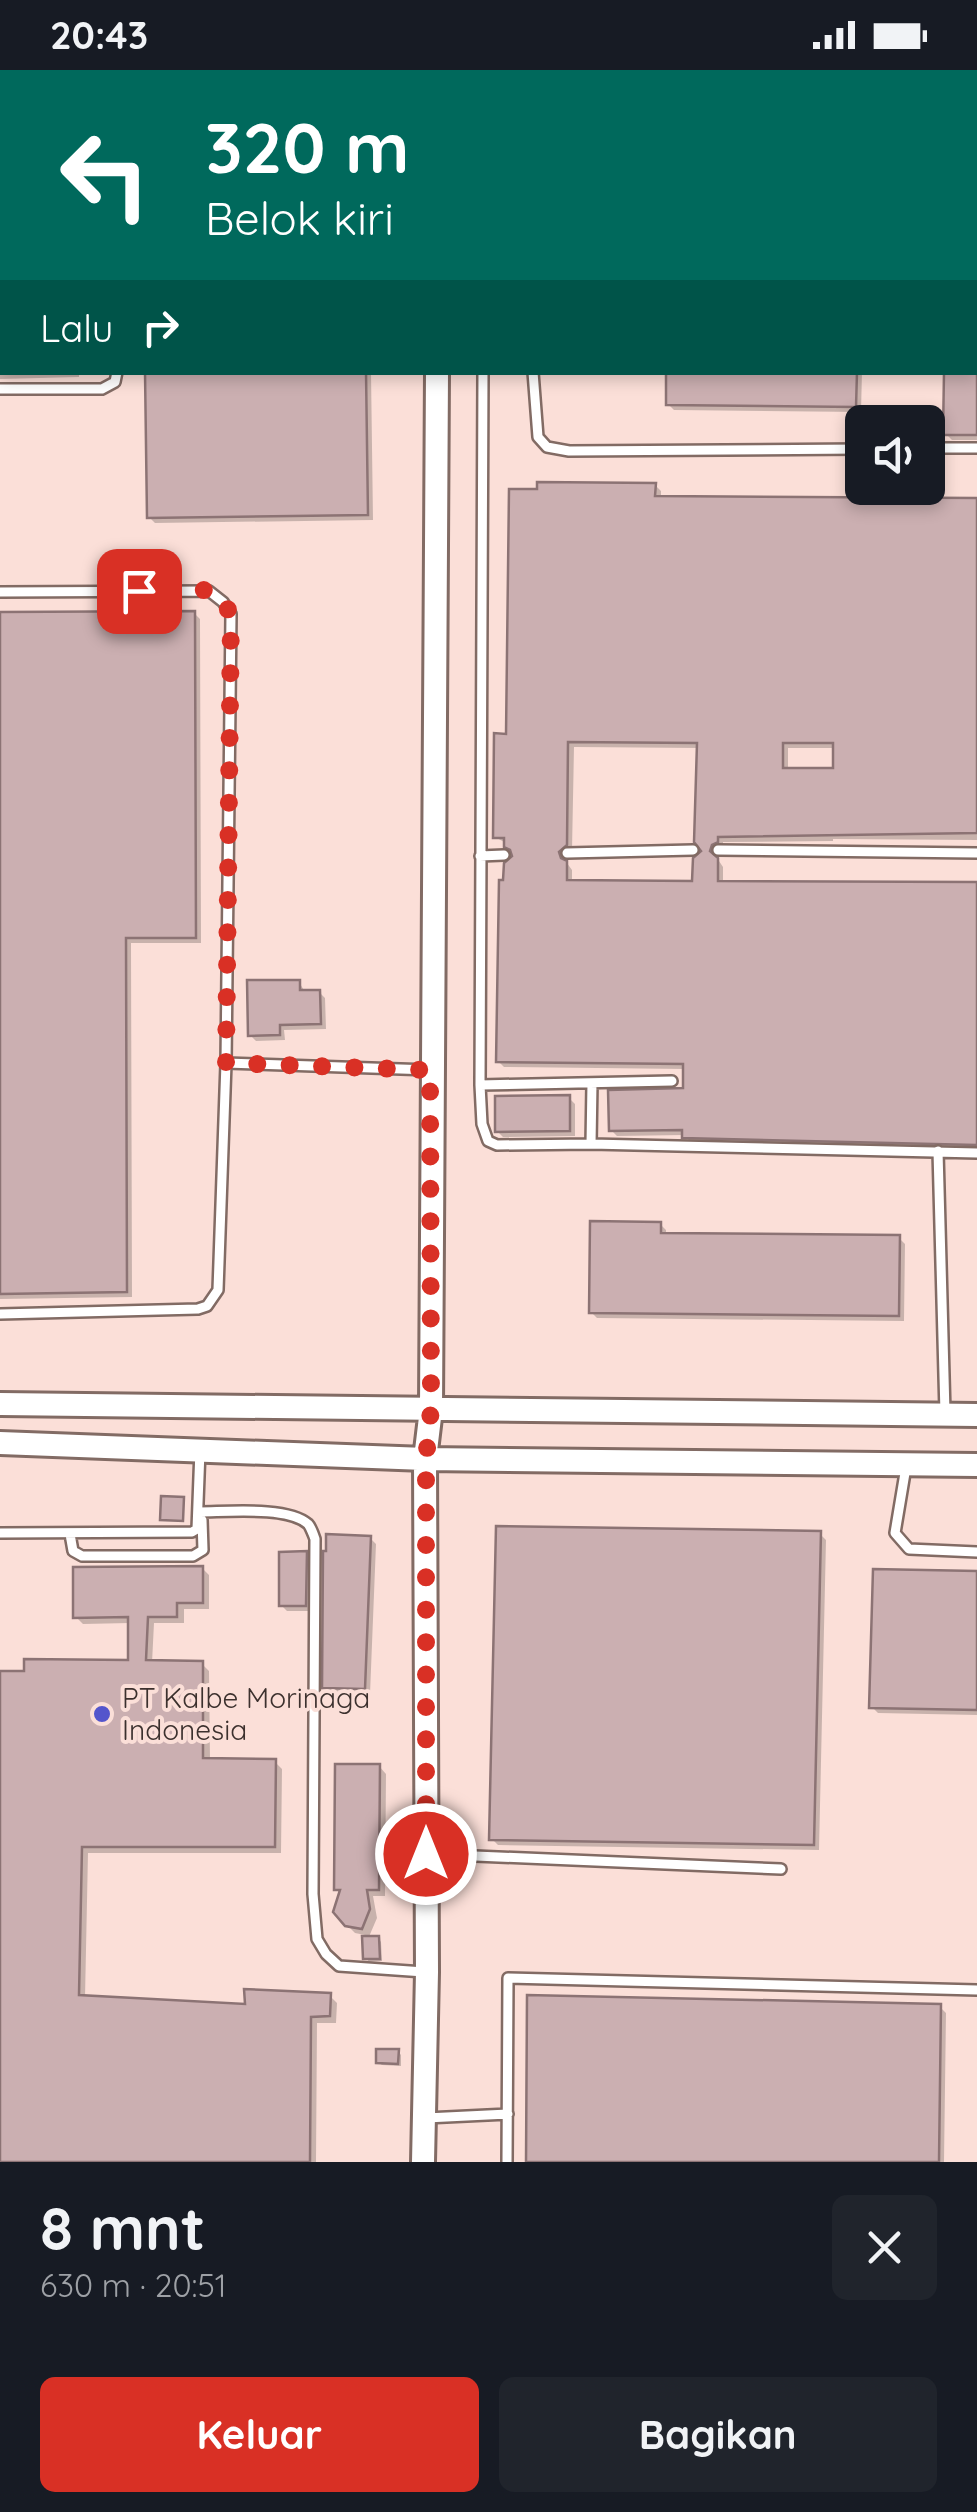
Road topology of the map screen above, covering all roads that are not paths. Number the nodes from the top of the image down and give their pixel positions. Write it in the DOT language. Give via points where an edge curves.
graph roads {
  1 [pos="116,375"];
  2 [pos="437,375"];
  3 [pos="483,375"];
  4 [pos="532,375"];
  5 [pos="0,389"];
  6 [pos="945,448"];
  7 [pos="977,448"];
  8 [pos="845,449"];
  9 [pos="0,592"];
  10 [pos="694,850"];
  11 [pos="718,850"];
  12 [pos="567,852"];
  13 [pos="977,854"];
  14 [pos="504,855"];
  15 [pos="480,856"];
  16 [pos="226,1063"];
  17 [pos="430,1070"];
  18 [pos="672,1080"];
  19 [pos="592,1083"];
  20 [pos="480,1085"];
  21 [pos="591,1144"];
  22 [pos="938,1151"];
  23 [pos="977,1153"];
  24 [pos="0,1314"];
  25 [pos="0,1404"];
  26 [pos="431,1409"];
  27 [pos="945,1415"];
  28 [pos="977,1415"];
  29 [pos="0,1442"];
  30 [pos="200,1450"];
  31 [pos="426,1459"];
  32 [pos="906,1464"];
  33 [pos="977,1465"];
  34 [pos="200,1512"];
  35 [pos="0,1532"];
  36 [pos="70,1534"];
  37 [pos="977,1552"];
  38 [pos="426,1854"];
  39 [pos="781,1869"];
  40 [pos="426,1972"];
  41 [pos="977,1990"];
  42 [pos="508,2114"];
  43 [pos="423,2118"];
  44 [pos="423,2162"];
  45 [pos="507,2162"];
  1 -- 5 [label="lane" via="102,389"];
  2 -- 17 [label="street"];
  3 -- 15 [label="lane"];
  4 -- 8 [label="lane" via="538,437 547,447"];
  6 -- 7 [label="lane"];
  9 -- 16 [label="lane" via="209,590 231,614"];
  10 -- 12 [label="lane"];
  11 -- 13 [label="lane"];
  14 -- 15 [label="lane"];
  15 -- 20 [label="lane"];
  16 -- 17 [label="lane"];
  16 -- 24 [label="lane" via="215,1299 198,1309"];
  17 -- 26 [label="street"];
  18 -- 19 [label="lane"];
  19 -- 20 [label="lane"];
  19 -- 21 [label="lane"];
  20 -- 21 [label="lane" via="488,1141"];
  21 -- 22 [label="lane"];
  22 -- 23 [label="lane"];
  22 -- 27 [label="lane"];
  25 -- 26 [label="street"];
  26 -- 27 [label="street"];
  26 -- 31 [label="street"];
  27 -- 28 [label="street"];
  29 -- 30 [label="street"];
  30 -- 31 [label="street"];
  30 -- 34 [label="lane"];
  31 -- 32 [label="street"];
  31 -- 38 [label="street"];
  32 -- 33 [label="street"];
  32 -- 37 [label="lane" via="896,1533 903,1544 909,1550"];
  34 -- 36 [label="lane" via="192,1532"];
  34 -- 36 [label="lane" via="203,1550 193,1556 82,1556 73,1551"];
  34 -- 40 [label="lane" via="261,1512 309,1525 315,1539 317,1939 339,1966"];
  35 -- 36 [label="lane"];
  38 -- 39 [label="lane"];
  38 -- 40 [label="street"];
  40 -- 43 [label="street"];
  41 -- 42 [label="lane" via="508,1978"];
  42 -- 43 [label="lane"];
  42 -- 45 [label="lane"];
  43 -- 44 [label="street"];
}
